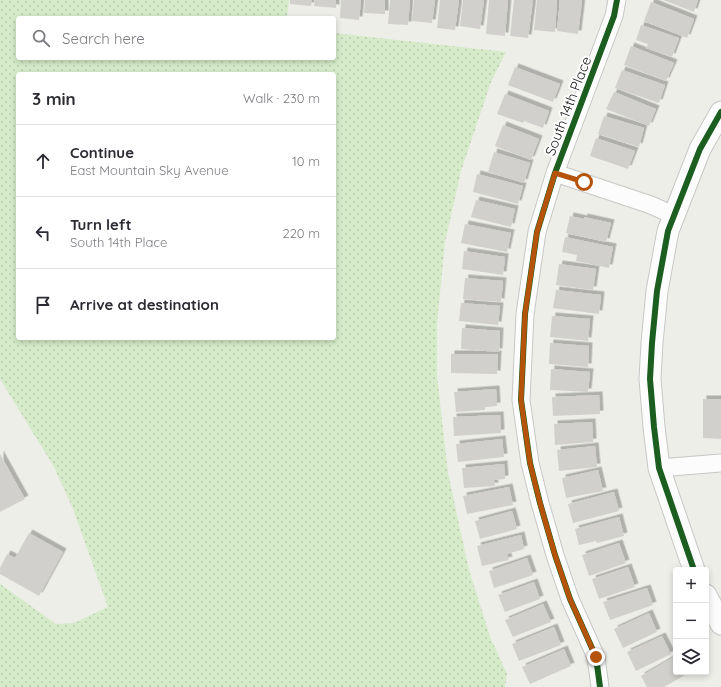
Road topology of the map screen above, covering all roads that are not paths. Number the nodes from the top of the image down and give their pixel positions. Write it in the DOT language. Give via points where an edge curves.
graph roads {
  1 [pos="617,0"];
  2 [pos="721,112"];
  3 [pos="555,173"];
  4 [pos="673,215"];
  5 [pos="721,463"];
  6 [pos="659,468"];
  7 [pos="693,567"];
  8 [pos="709,601"];
  9 [pos="721,624"];
  10 [pos="600,687"];
  1 -- 3 [label="street, South 14th Place" via="614,16"];
  2 -- 4 [label="street" via="700,149"];
  3 -- 4 [label="street" via="651,205"];
  3 -- 10 [label="street, South 14th Place" via="537,232 530,276 525,314 521,400 530,463 540,503 570,599 596,657"];
  4 -- 6 [label="street" via="657,291 650,379"];
  5 -- 6 [label="street"];
  6 -- 7 [label="street"];
  8 -- 9 [label="street"];
}
